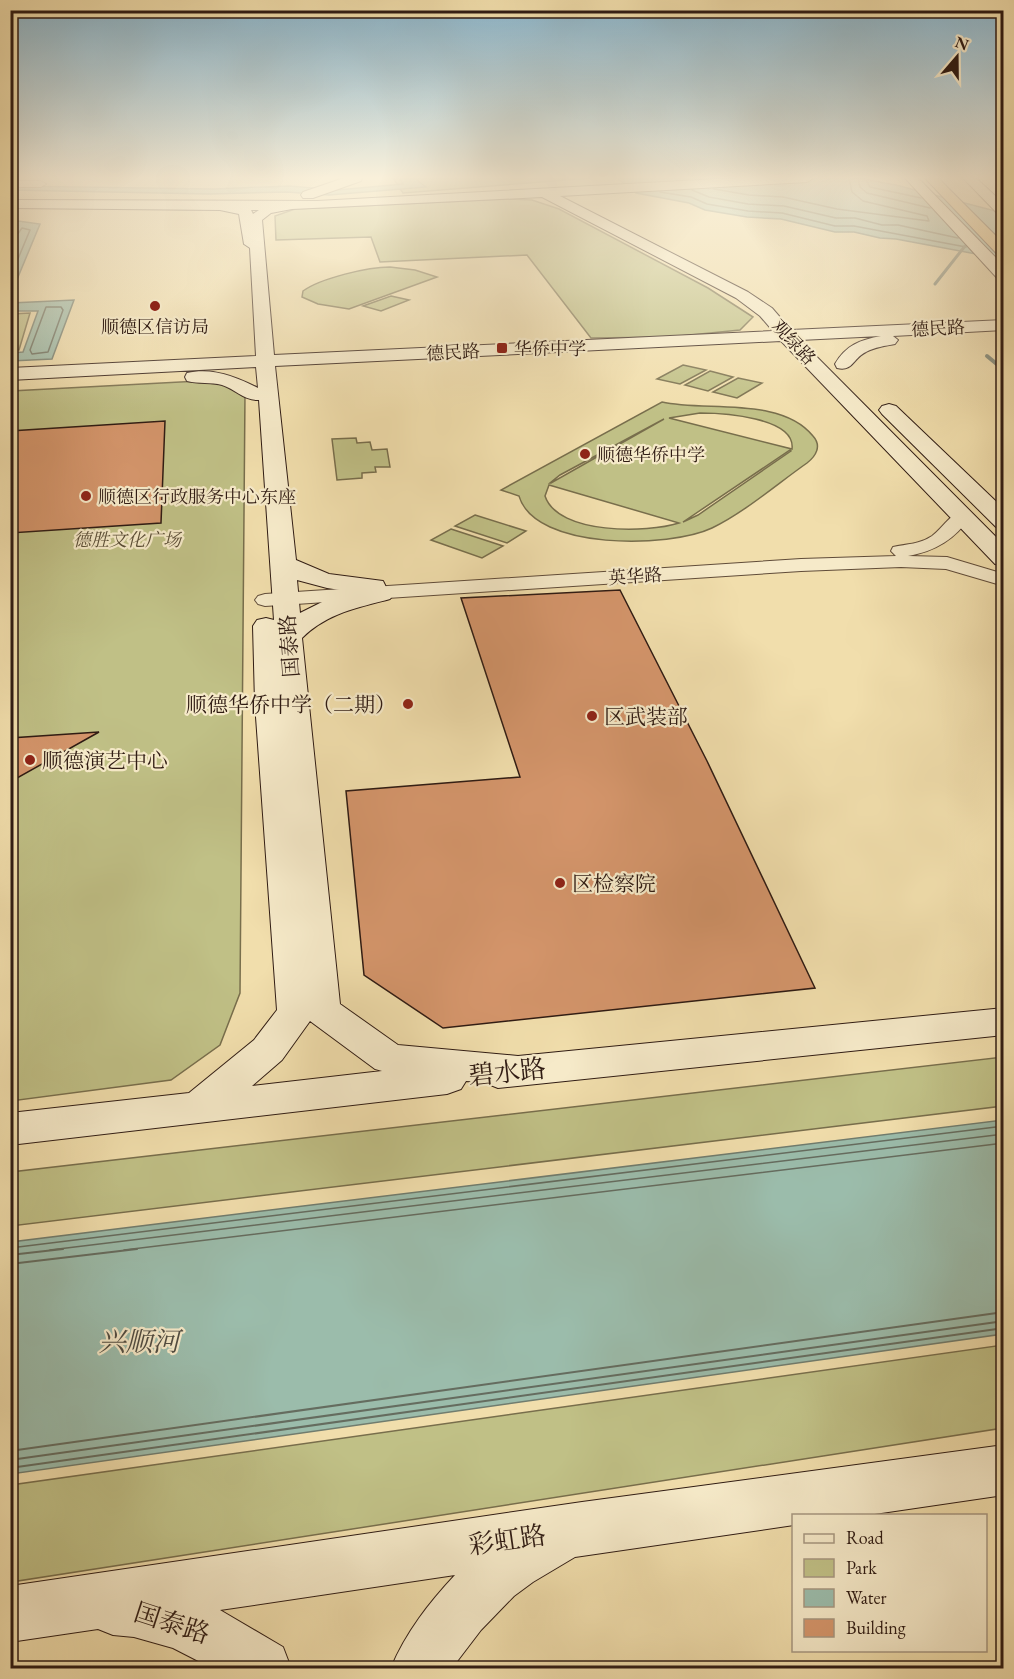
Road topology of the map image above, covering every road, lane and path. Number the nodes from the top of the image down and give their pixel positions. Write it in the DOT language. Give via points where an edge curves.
graph roads {
  1 [pos="252,256"];
  2 [pos="257,256"];
  3 [pos="677,256"];
  4 [pos="683,256"];
  5 [pos="986,256"];
  6 [pos="1004,276"];
  7 [pos="770,305"];
  8 [pos="1004,325"];
  9 [pos="889,335"];
  10 [pos="1004,336"];
  11 [pos="797,338"];
  12 [pos="725,343"];
  13 [pos="341,362"];
  14 [pos="262,364"];
  15 [pos="844,364"];
  16 [pos="174,371"];
  17 [pos="10,374"];
  18 [pos="860,381"];
  19 [pos="10,384"];
  20 [pos="877,398"];
  21 [pos="962,516"];
  22 [pos="1004,522"];
  23 [pos="1004,559"];
  24 [pos="284,563"];
  25 [pos="1004,580"];
  26 [pos="380,590"];
  27 [pos="275,597"];
  28 [pos="288,636"];
  29 [pos="1004,1020"];
  30 [pos="518,1071"];
  31 [pos="200,1107"];
  32 [pos="10,1129"];
  33 [pos="1004,1470"];
  34 [pos="582,1529"];
  35 [pos="73,1604"];
  36 [pos="10,1614"];
  37 [pos="262,1668"];
  38 [pos="420,1668"];
  1 -- 14 [label="street, 国泰路"];
  2 -- 14 [label="street, 国泰路"];
  3 -- 7 [label="street, 观绿路" via="742,295"];
  4 -- 7 [label="street, 观绿路"];
  5 -- 6 [label="street"];
  7 -- 11 [label="street, 观绿路"];
  7 -- 12 [label="street" via="761,323"];
  8 -- 9 [label="street, 德民路"];
  9 -- 10 [label="street"];
  9 -- 11 [label="street"];
  9 -- 11 [label="street" via="844,327"];
  9 -- 15 [label="street" via="858,348"];
  11 -- 12 [label="street"];
  11 -- 12 [label="street"];
  11 -- 15 [label="street, 观绿路"];
  11 -- 21 [label="street, 观绿路" via="816,366"];
  12 -- 13 [label="street"];
  13 -- 14 [label="street"];
  13 -- 14 [label="street"];
  13 -- 14 [label="street" via="299,352"];
  14 -- 16 [label="street" via="210,357"];
  14 -- 16 [label="street" via="227,381"];
  14 -- 24 [label="street, 国泰路"];
  14 -- 27 [label="street, 国泰路"];
  15 -- 18 [label="street, 观绿路"];
  16 -- 17 [label="street"];
  16 -- 19 [label="street"];
  20 -- 22 [label="street"];
  21 -- 23 [label="street, 观绿路"];
  21 -- 26 [label="street, 英华路" via="943,539 912,550"];
  24 -- 26 [label="street" via="317,579"];
  24 -- 27 [label="street, 国泰路"];
  25 -- 26 [label="street, 英华路" via="947,563 902,561"];
  26 -- 27 [label="street, 英华路"];
  26 -- 28 [label="street" via="315,613"];
  27 -- 28 [label="street, 国泰路"];
  27 -- 31 [label="street, 国泰路" via="269,703 296,1012 268,1050"];
  28 -- 30 [label="street, 国泰路" via="322,1010 389,1059"];
  29 -- 30 [label="street, 碧水路"];
  30 -- 31 [label="street, 碧水路"];
  31 -- 32 [label="street, 碧水路"];
  33 -- 34 [label="street, 彩虹路"];
  34 -- 35 [label="street, 彩虹路"];
  34 -- 38 [label="street" via="539,1547 500,1573 463,1606"];
  35 -- 36 [label="street, 彩虹路"];
  35 -- 37 [label="street, 国泰路" via="124,1607 174,1619 220,1639"];
}
